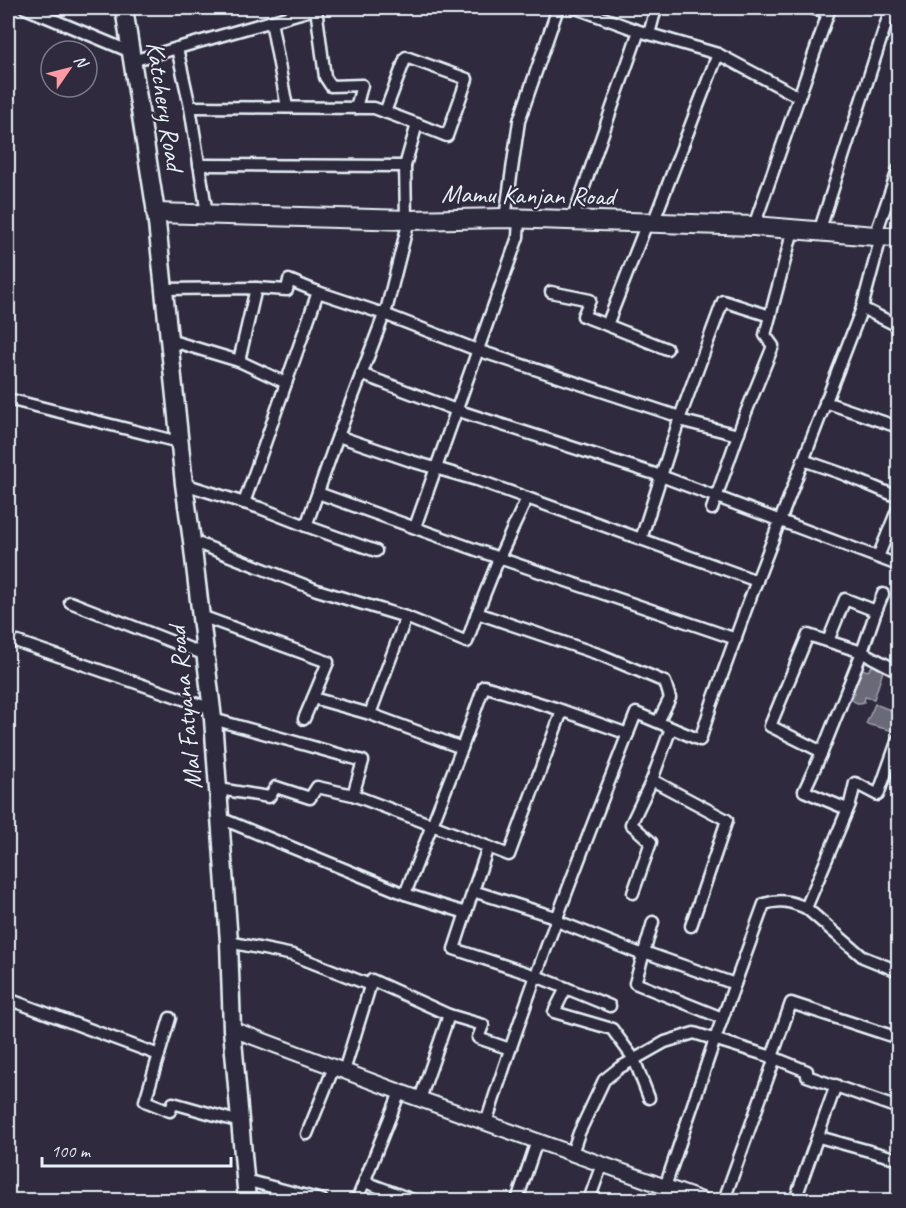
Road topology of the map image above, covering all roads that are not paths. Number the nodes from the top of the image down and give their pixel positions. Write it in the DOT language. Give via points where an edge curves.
graph roads {
  1 [pos="25,8"];
  2 [pos="124,8"];
  3 [pos="317,8"];
  4 [pos="558,8"];
  5 [pos="576,8"];
  6 [pos="656,8"];
  7 [pos="812,8"];
  8 [pos="891,8"];
  9 [pos="829,10"];
  10 [pos="271,21"];
  11 [pos="644,32"];
  12 [pos="177,48"];
  13 [pos="718,54"];
  14 [pos="131,56"];
  15 [pos="800,98"];
  16 [pos="189,106"];
  17 [pos="287,107"];
  18 [pos="356,108"];
  19 [pos="385,112"];
  20 [pos="417,124"];
  21 [pos="199,165"];
  22 [pos="405,166"];
  23 [pos="898,170"];
  24 [pos="156,213"];
  25 [pos="207,214"];
  26 [pos="512,219"];
  27 [pos="408,220"];
  28 [pos="572,221"];
  29 [pos="650,223"];
  30 [pos="754,226"];
  31 [pos="793,230"];
  32 [pos="819,232"];
  33 [pos="885,237"];
  34 [pos="256,288"];
  35 [pos="163,289"];
  36 [pos="318,292"];
  37 [pos="551,292"];
  38 [pos="862,308"];
  39 [pos="384,314"];
  40 [pos="770,316"];
  41 [pos="607,325"];
  42 [pos="898,326"];
  43 [pos="169,340"];
  44 [pos="477,350"];
  45 [pos="668,350"];
  46 [pos="239,361"];
  47 [pos="361,374"];
  48 [pos="286,383"];
  49 [pos="8,399"];
  50 [pos="825,402"];
  51 [pos="456,410"];
  52 [pos="679,419"];
  53 [pos="898,427"];
  54 [pos="738,435"];
  55 [pos="338,436"];
  56 [pos="180,442"];
  57 [pos="803,460"];
  58 [pos="435,468"];
  59 [pos="661,476"];
  60 [pos="184,484"];
  61 [pos="318,493"];
  62 [pos="716,496"];
  63 [pos="898,497"];
  64 [pos="527,498"];
  65 [pos="244,503"];
  66 [pos="898,508"];
  67 [pos="712,509"];
  68 [pos="780,519"];
  69 [pos="306,526"];
  70 [pos="415,527"];
  71 [pos="641,539"];
  72 [pos="192,541"];
  73 [pos="376,551"];
  74 [pos="878,556"];
  75 [pos="499,558"];
  76 [pos="898,565"];
  77 [pos="757,581"];
  78 [pos="883,594"];
  79 [pos="70,602"];
  80 [pos="876,611"];
  81 [pos="477,613"];
  82 [pos="201,616"];
  83 [pos="406,617"];
  84 [pos="736,639"];
  85 [pos="828,641"];
  86 [pos="18,642"];
  87 [pos="862,652"];
  88 [pos="206,655"];
  89 [pos="898,671"];
  90 [pos="313,698"];
  91 [pos="562,711"];
  92 [pos="213,714"];
  93 [pos="370,714"];
  94 [pos="304,719"];
  95 [pos="658,723"];
  96 [pos="671,728"];
  97 [pos="628,734"];
  98 [pos="898,739"];
  99 [pos="462,748"];
  100 [pos="822,752"];
  101 [pos="652,780"];
  102 [pos="219,789"];
  103 [pos="353,795"];
  104 [pos="848,809"];
  105 [pos="220,818"];
  106 [pos="432,825"];
  107 [pos="488,847"];
  108 [pos="473,891"];
  109 [pos="633,893"];
  110 [pos="405,894"];
  111 [pos="806,908"];
  112 [pos="466,913"];
  113 [pos="558,920"];
  114 [pos="653,922"];
  115 [pos="691,926"];
  116 [pos="229,942"];
  117 [pos="643,954"];
  118 [pos="898,971"];
  119 [pos="536,976"];
  120 [pos="735,984"];
  121 [pos="370,986"];
  122 [pos="566,988"];
  123 [pos="8,999"];
  124 [pos="610,1006"];
  125 [pos="449,1015"];
  126 [pos="170,1018"];
  127 [pos="722,1018"];
  128 [pos="232,1029"];
  129 [pos="898,1038"];
  130 [pos="715,1039"];
  131 [pos="510,1049"];
  132 [pos="159,1055"];
  133 [pos="773,1058"];
  134 [pos="634,1059"];
  135 [pos="339,1069"];
  136 [pos="836,1085"];
  137 [pos="400,1092"];
  138 [pos="648,1098"];
  139 [pos="420,1099"];
  140 [pos="898,1107"];
  141 [pos="240,1122"];
  142 [pos="486,1123"];
  143 [pos="308,1134"];
  144 [pos="819,1137"];
  145 [pos="537,1141"];
  146 [pos="572,1153"];
  147 [pos="898,1160"];
  148 [pos="602,1164"];
  149 [pos="245,1180"];
  150 [pos="365,1182"];
  151 [pos="665,1187"];
  152 [pos="247,1200"];
  153 [pos="322,1200"];
  154 [pos="357,1200"];
  155 [pos="413,1200"];
  156 [pos="517,1200"];
  157 [pos="589,1200"];
  158 [pos="702,1200"];
  159 [pos="724,1200"];
  160 [pos="795,1200"];
  1 -- 14 [label="street"];
  2 -- 14 [label="main road, Katchery Road"];
  3 -- 10 [label="street"];
  3 -- 18 [label="street" via="326,77 331,86 362,85"];
  4 -- 26 [label="street" via="519,121"];
  5 -- 11 [label="street"];
  6 -- 11 [label="street"];
  7 -- 9 [label="street"];
  8 -- 32 [label="street"];
  9 -- 15 [label="street"];
  10 -- 12 [label="street"];
  10 -- 17 [label="street"];
  11 -- 13 [label="street"];
  11 -- 28 [label="street"];
  12 -- 14 [label="street"];
  12 -- 16 [label="street"];
  13 -- 15 [label="street"];
  13 -- 29 [label="street"];
  14 -- 24 [label="main road, Katchery Road"];
  15 -- 30 [label="street"];
  16 -- 17 [label="street"];
  16 -- 21 [label="street"];
  17 -- 18 [label="street"];
  18 -- 19 [label="street"];
  19 -- 20 [label="street"];
  19 -- 20 [label="street" via="406,57 467,79 447,136"];
  20 -- 22 [label="street"];
  21 -- 22 [label="street"];
  21 -- 25 [label="street"];
  22 -- 27 [label="street"];
  23 -- 33 [label="street"];
  24 -- 25 [label="main road, Mamu Kanjan Road"];
  24 -- 35 [label="main road, Mal Fatyana Road"];
  25 -- 27 [label="main road, Mamu Kanjan Road"];
  26 -- 27 [label="main road, Mamu Kanjan Road"];
  26 -- 28 [label="main road, Mamu Kanjan Road"];
  26 -- 44 [label="street" via="518,237"];
  27 -- 39 [label="street"];
  28 -- 29 [label="main road, Mamu Kanjan Road"];
  29 -- 30 [label="main road, Mamu Kanjan Road"];
  29 -- 41 [label="street"];
  30 -- 31 [label="main road, Mamu Kanjan Road"];
  31 -- 32 [label="main road, Mamu Kanjan Road"];
  31 -- 40 [label="street"];
  32 -- 33 [label="main road, Mamu Kanjan Road"];
  33 -- 38 [label="street"];
  34 -- 35 [label="street"];
  34 -- 36 [label="street" via="286,290 289,280"];
  34 -- 46 [label="street"];
  35 -- 43 [label="main road, Mal Fatyana Road"];
  36 -- 39 [label="street"];
  36 -- 48 [label="street"];
  37 -- 41 [label="street" via="590,300 583,316"];
  38 -- 42 [label="street"];
  38 -- 50 [label="street"];
  39 -- 44 [label="street"];
  39 -- 47 [label="street"];
  40 -- 52 [label="street" via="723,301"];
  40 -- 54 [label="street" via="765,335 773,346"];
  41 -- 45 [label="street"];
  43 -- 46 [label="street"];
  43 -- 56 [label="main road, Mal Fatyana Road"];
  44 -- 51 [label="street"];
  44 -- 52 [label="street"];
  46 -- 48 [label="street"];
  47 -- 51 [label="street"];
  47 -- 55 [label="street"];
  48 -- 65 [label="street"];
  49 -- 56 [label="street"];
  50 -- 53 [label="street"];
  50 -- 57 [label="street"];
  51 -- 58 [label="street"];
  51 -- 59 [label="street"];
  52 -- 54 [label="street"];
  52 -- 59 [label="street"];
  54 -- 62 [label="street"];
  55 -- 58 [label="street"];
  55 -- 61 [label="street"];
  56 -- 60 [label="main road, Mal Fatyana Road"];
  57 -- 63 [label="street"];
  57 -- 68 [label="street"];
  58 -- 64 [label="street"];
  58 -- 70 [label="street"];
  59 -- 62 [label="street"];
  59 -- 71 [label="street"];
  60 -- 65 [label="street"];
  60 -- 72 [label="main road, Mal Fatyana Road"];
  61 -- 69 [label="street"];
  61 -- 70 [label="street"];
  62 -- 67 [label="street"];
  62 -- 68 [label="street"];
  64 -- 71 [label="street"];
  64 -- 75 [label="street"];
  65 -- 69 [label="street"];
  66 -- 74 [label="street"];
  68 -- 74 [label="street"];
  68 -- 77 [label="street"];
  69 -- 73 [label="street"];
  70 -- 75 [label="street"];
  71 -- 77 [label="street"];
  72 -- 82 [label="main road, Mal Fatyana Road"];
  72 -- 83 [label="street" via="317,590"];
  74 -- 76 [label="street"];
  75 -- 81 [label="street"];
  75 -- 84 [label="street"];
  77 -- 84 [label="street"];
  78 -- 80 [label="street"];
  79 -- 88 [label="street"];
  80 -- 85 [label="street" via="845,599"];
  80 -- 87 [label="street"];
  81 -- 83 [label="street" via="467,642"];
  81 -- 95 [label="street" via="601,655 665,682 670,698"];
  82 -- 88 [label="main road, Mal Fatyana Road"];
  82 -- 90 [label="street" via="328,662"];
  83 -- 93 [label="street"];
  84 -- 96 [label="street" via="700,740"];
  85 -- 87 [label="street"];
  85 -- 100 [label="street" via="808,635 770,726"];
  86 -- 92 [label="street"];
  87 -- 89 [label="street"];
  87 -- 100 [label="street"];
  88 -- 92 [label="main road, Mal Fatyana Road"];
  90 -- 93 [label="street"];
  90 -- 94 [label="street"];
  91 -- 97 [label="street"];
  91 -- 99 [label="street" via="484,686"];
  91 -- 107 [label="street" via="509,855"];
  92 -- 102 [label="main road, Mal Fatyana Road"];
  92 -- 103 [label="street" via="363,761"];
  93 -- 99 [label="street"];
  95 -- 96 [label="street"];
  95 -- 97 [label="street" via="636,713"];
  96 -- 101 [label="street"];
  97 -- 113 [label="street"];
  98 -- 104 [label="street" via="878,795 855,783"];
  99 -- 106 [label="street"];
  100 -- 104 [label="street" via="804,791"];
  101 -- 109 [label="street" via="631,824 651,842"];
  101 -- 115 [label="street" via="727,820"];
  102 -- 103 [label="street" via="269,797 276,787 310,798 317,787"];
  102 -- 105 [label="main road, Mal Fatyana Road"];
  103 -- 106 [label="street"];
  104 -- 111 [label="street"];
  105 -- 110 [label="street"];
  105 -- 116 [label="main road, Mal Fatyana Road"];
  106 -- 107 [label="street"];
  106 -- 110 [label="street"];
  107 -- 108 [label="street"];
  108 -- 112 [label="street"];
  108 -- 113 [label="street"];
  110 -- 112 [label="street"];
  111 -- 118 [label="street" via="863,957"];
  111 -- 120 [label="street" via="777,900 764,904"];
  112 -- 119 [label="street" via="454,949"];
  113 -- 117 [label="street"];
  113 -- 119 [label="street"];
  114 -- 117 [label="street"];
  116 -- 121 [label="street" via="293,955"];
  116 -- 128 [label="main road, Mal Fatyana Road"];
  117 -- 120 [label="street"];
  117 -- 127 [label="street" via="635,983"];
  119 -- 122 [label="street"];
  119 -- 131 [label="street"];
  120 -- 127 [label="street"];
  121 -- 125 [label="street" via="372,980"];
  121 -- 135 [label="street"];
  122 -- 124 [label="street"];
  122 -- 134 [label="street" via="554,1012 612,1029"];
  123 -- 132 [label="street"];
  125 -- 131 [label="street" via="483,1025 478,1038"];
  125 -- 139 [label="street"];
  126 -- 132 [label="street"];
  127 -- 130 [label="street"];
  128 -- 135 [label="street"];
  128 -- 141 [label="main road, Mal Fatyana Road"];
  129 -- 133 [label="street" via="791,1003"];
  130 -- 133 [label="street"];
  130 -- 134 [label="street" via="694,1033 665,1042"];
  130 -- 151 [label="street"];
  131 -- 142 [label="street"];
  132 -- 141 [label="street" via="145,1101 170,1111 173,1103"];
  133 -- 136 [label="street" via="807,1071 807,1076"];
  133 -- 159 [label="street"];
  134 -- 138 [label="street"];
  134 -- 146 [label="street" via="604,1080"];
  135 -- 137 [label="street"];
  135 -- 143 [label="street"];
  136 -- 140 [label="street"];
  136 -- 144 [label="street"];
  137 -- 139 [label="street"];
  137 -- 150 [label="street"];
  139 -- 142 [label="street"];
  141 -- 149 [label="main road, Mal Fatyana Road"];
  142 -- 145 [label="street"];
  144 -- 147 [label="street"];
  144 -- 160 [label="street"];
  145 -- 146 [label="street"];
  145 -- 156 [label="street"];
  146 -- 148 [label="street"];
  148 -- 151 [label="street"];
  148 -- 157 [label="street"];
  149 -- 152 [label="main road, Mal Fatyana Road"];
  149 -- 153 [label="street"];
  150 -- 154 [label="street"];
  150 -- 155 [label="street"];
  151 -- 158 [label="street"];
}
